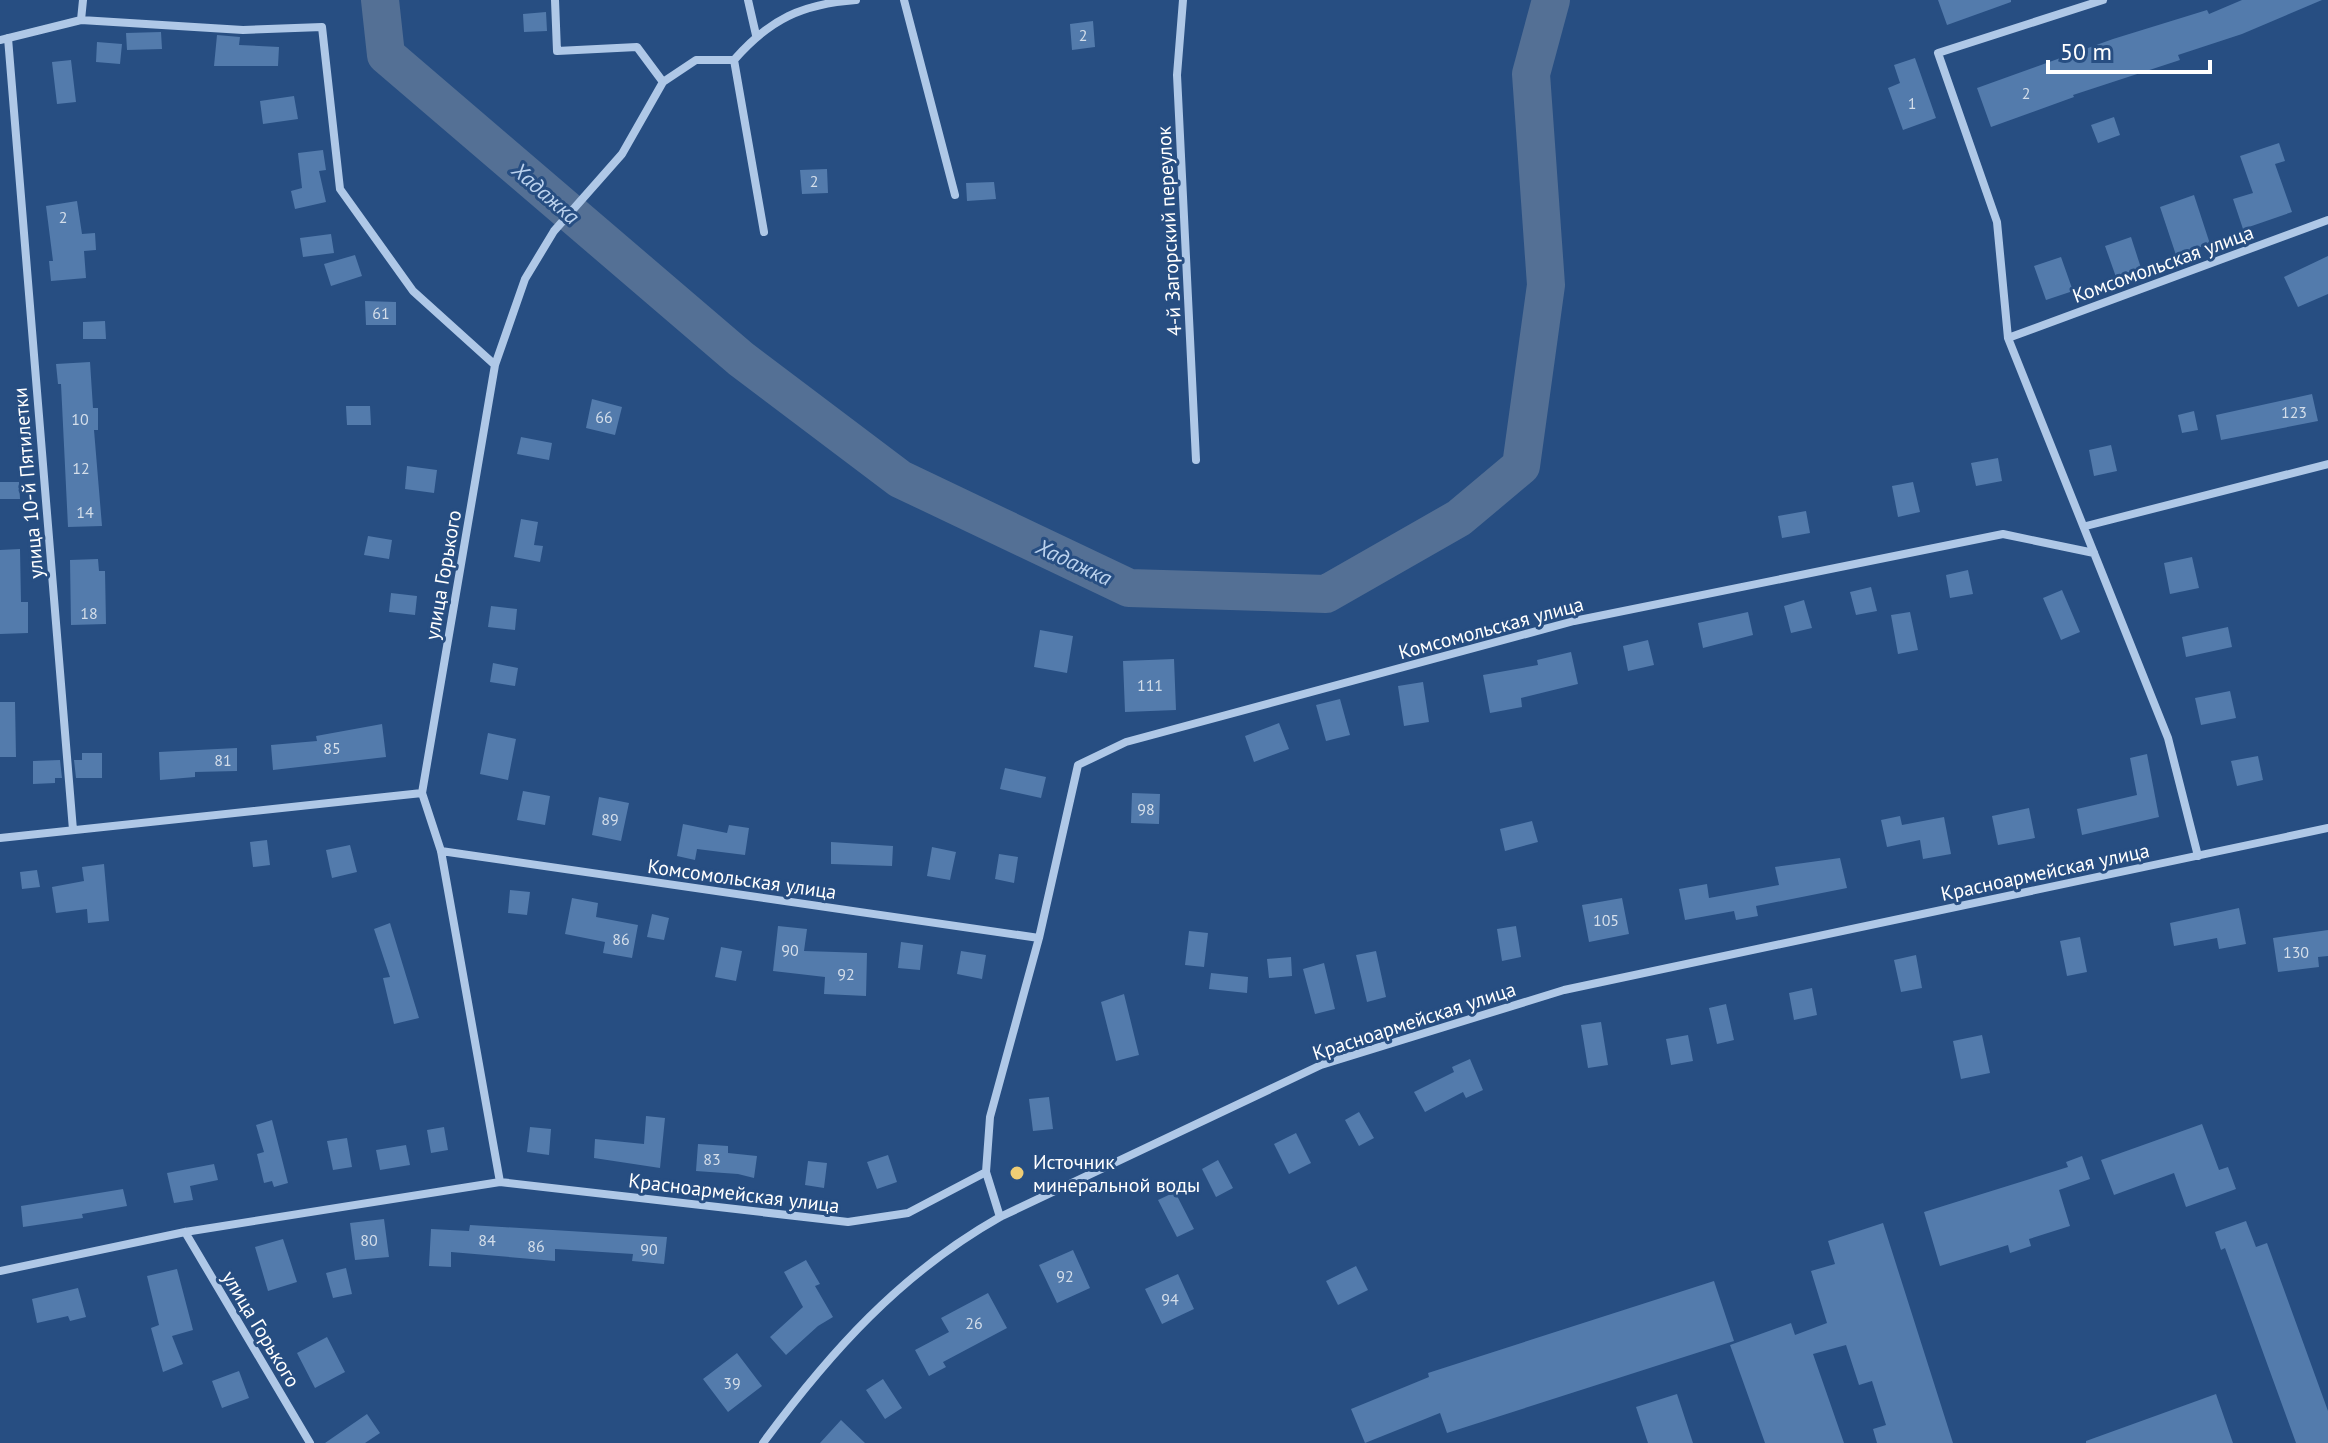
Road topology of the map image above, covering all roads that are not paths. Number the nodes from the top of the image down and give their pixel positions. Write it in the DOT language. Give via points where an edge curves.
graph roads {
  1 [pos="83,0"];
  2 [pos="555,0"];
  3 [pos="748,0"];
  4 [pos="856,0"];
  5 [pos="904,0"];
  6 [pos="1183,0"];
  7 [pos="2103,0"];
  8 [pos="81,20"];
  9 [pos="756,35"];
  10 [pos="4,39"];
  11 [pos="734,60"];
  12 [pos="663,82"];
  13 [pos="955,195"];
  14 [pos="2328,220"];
  15 [pos="764,232"];
  16 [pos="2008,338"];
  17 [pos="495,365"];
  18 [pos="1196,460"];
  19 [pos="2328,464"];
  20 [pos="2086,526"];
  21 [pos="2094,553"];
  22 [pos="422,793"];
  23 [pos="2328,828"];
  24 [pos="73,830"];
  25 [pos="0,838"];
  26 [pos="441,851"];
  27 [pos="2198,856"];
  28 [pos="1039,938"];
  29 [pos="986,1172"];
  30 [pos="500,1182"];
  31 [pos="1000,1217"];
  32 [pos="185,1232"];
  33 [pos="0,1271"];
  34 [pos="310,1443"];
  35 [pos="763,1443"];
  1 -- 8 [label="street"];
  2 -- 12 [label="street" via="557,51 637,47"];
  3 -- 9 [label="street"];
  4 -- 9 [label="street" via="815,3"];
  5 -- 13 [label="street"];
  6 -- 18 [label="street, 4-й Загорский переулок" via="1177,75"];
  7 -- 16 [label="street" via="1938,53 1997,222"];
  8 -- 10 [label="street"];
  8 -- 17 [label="street" via="243,30 322,27 340,189 413,291"];
  9 -- 11 [label="street"];
  10 -- 24 [label="street, улица 10-й Пятилетки"];
  11 -- 12 [label="street" via="696,60"];
  11 -- 15 [label="street"];
  12 -- 17 [label="street, улица Горького" via="622,154 554,231 525,279"];
  14 -- 16 [label="street, Комсомольская улица"];
  16 -- 20 [label="street"];
  17 -- 22 [label="street, улица Горького"];
  19 -- 20 [label="street"];
  20 -- 21 [label="street"];
  21 -- 27 [label="street" via="2168,738"];
  21 -- 28 [label="street, Комсомольская улица" via="2003,534 1574,621 1126,742 1078,765"];
  22 -- 24 [label="street"];
  22 -- 26 [label="street, улица Горького"];
  23 -- 27 [label="street, Красноармейская улица"];
  24 -- 25 [label="street"];
  26 -- 28 [label="street, Комсомольская улица"];
  26 -- 30 [label="street, улица Горького"];
  27 -- 31 [label="street, Красноармейская улица" via="1564,990 1321,1065"];
  28 -- 29 [label="street, Комсомольская улица" via="990,1117"];
  29 -- 30 [label="street, Красноармейская улица" via="908,1213 848,1222"];
  29 -- 31 [label="street"];
  30 -- 32 [label="street, Красноармейская улица"];
  31 -- 35 [label="street, Красноармейская улица" via="949,1246 889,1298 810,1378"];
  32 -- 33 [label="street, Красноармейская улица"];
  32 -- 34 [label="street, улица Горького"];
}
